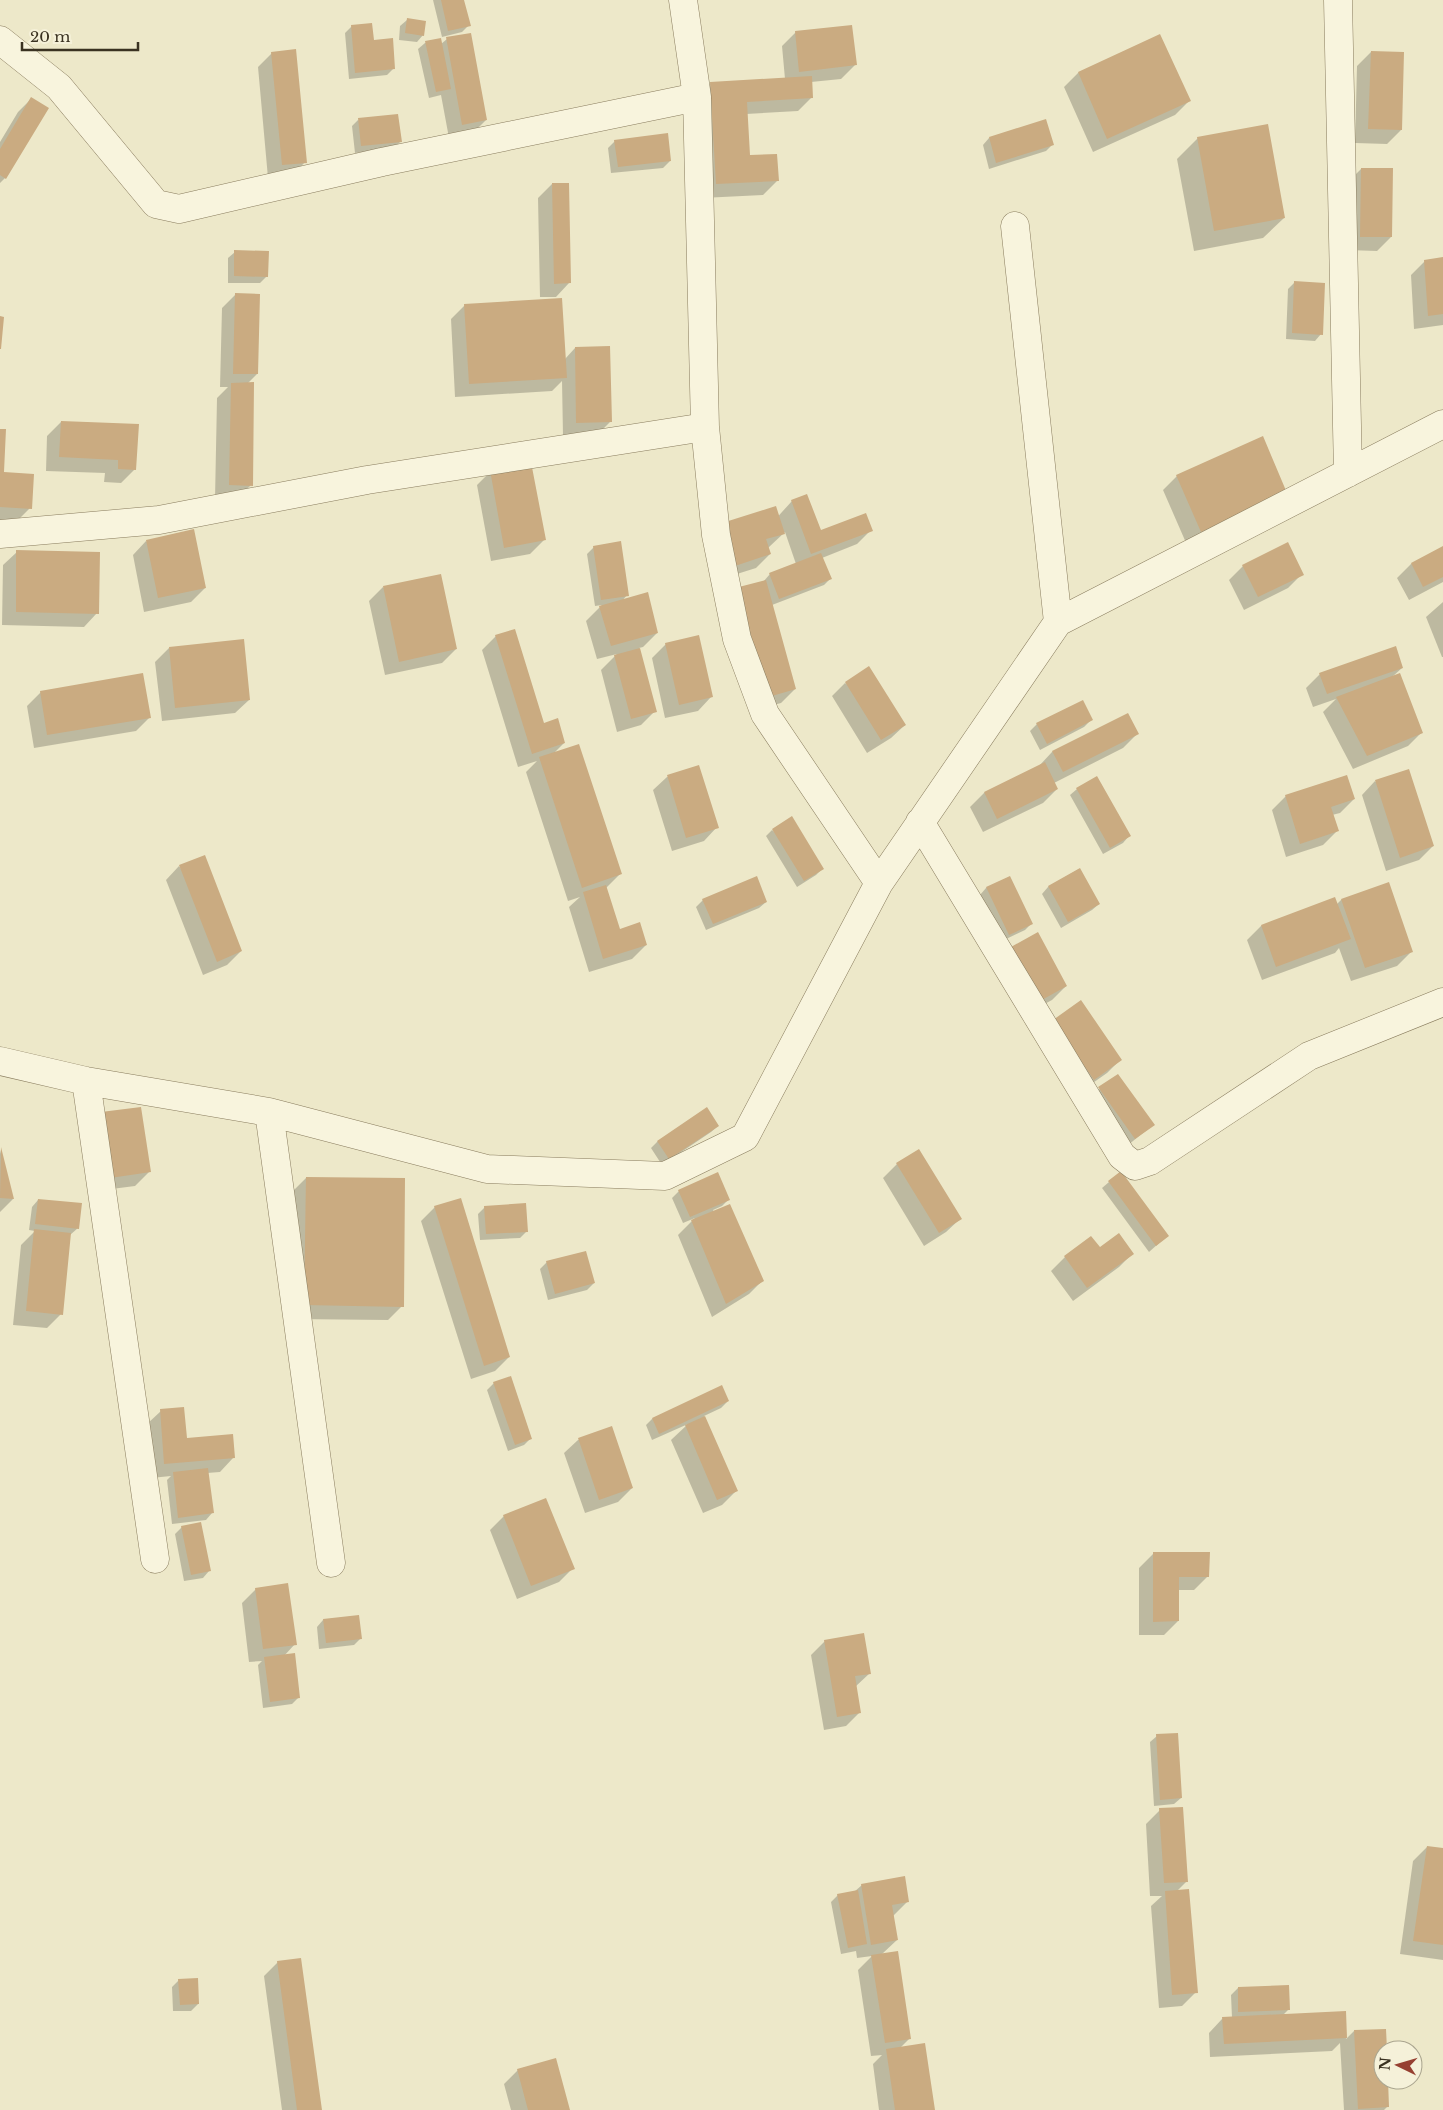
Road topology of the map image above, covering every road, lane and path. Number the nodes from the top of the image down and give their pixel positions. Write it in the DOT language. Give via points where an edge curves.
graph roads {
  1 [pos="683,0"];
  2 [pos="1338,0"];
  3 [pos="0,40"];
  4 [pos="698,97"];
  5 [pos="1015,226"];
  6 [pos="1443,424"];
  7 [pos="706,427"];
  8 [pos="1348,473"];
  9 [pos="0,534"];
  10 [pos="1058,622"];
  11 [pos="920,822"];
  12 [pos="879,883"];
  13 [pos="1443,1002"];
  14 [pos="0,1061"];
  15 [pos="86,1081"];
  16 [pos="269,1112"];
  17 [pos="155,1558"];
  18 [pos="331,1563"];
  1 -- 4 [label="street"];
  2 -- 8 [label="street"];
  3 -- 4 [label="street" via="59,87 156,204 179,209 382,162"];
  4 -- 7 [label="street"];
  5 -- 10 [label="street"];
  6 -- 8 [label="street"];
  7 -- 9 [label="street" via="367,480 159,520"];
  7 -- 12 [label="street" via="716,535 737,640 765,714"];
  8 -- 10 [label="street"];
  10 -- 11 [label="street"];
  11 -- 12 [label="street"];
  11 -- 13 [label="street" via="1122,1156 1135,1166 1150,1161 1309,1056"];
  12 -- 16 [label="street" via="745,1137 665,1176 487,1169"];
  14 -- 15 [label="street"];
  15 -- 16 [label="street"];
  15 -- 17 [label="street"];
  16 -- 18 [label="street"];
}
